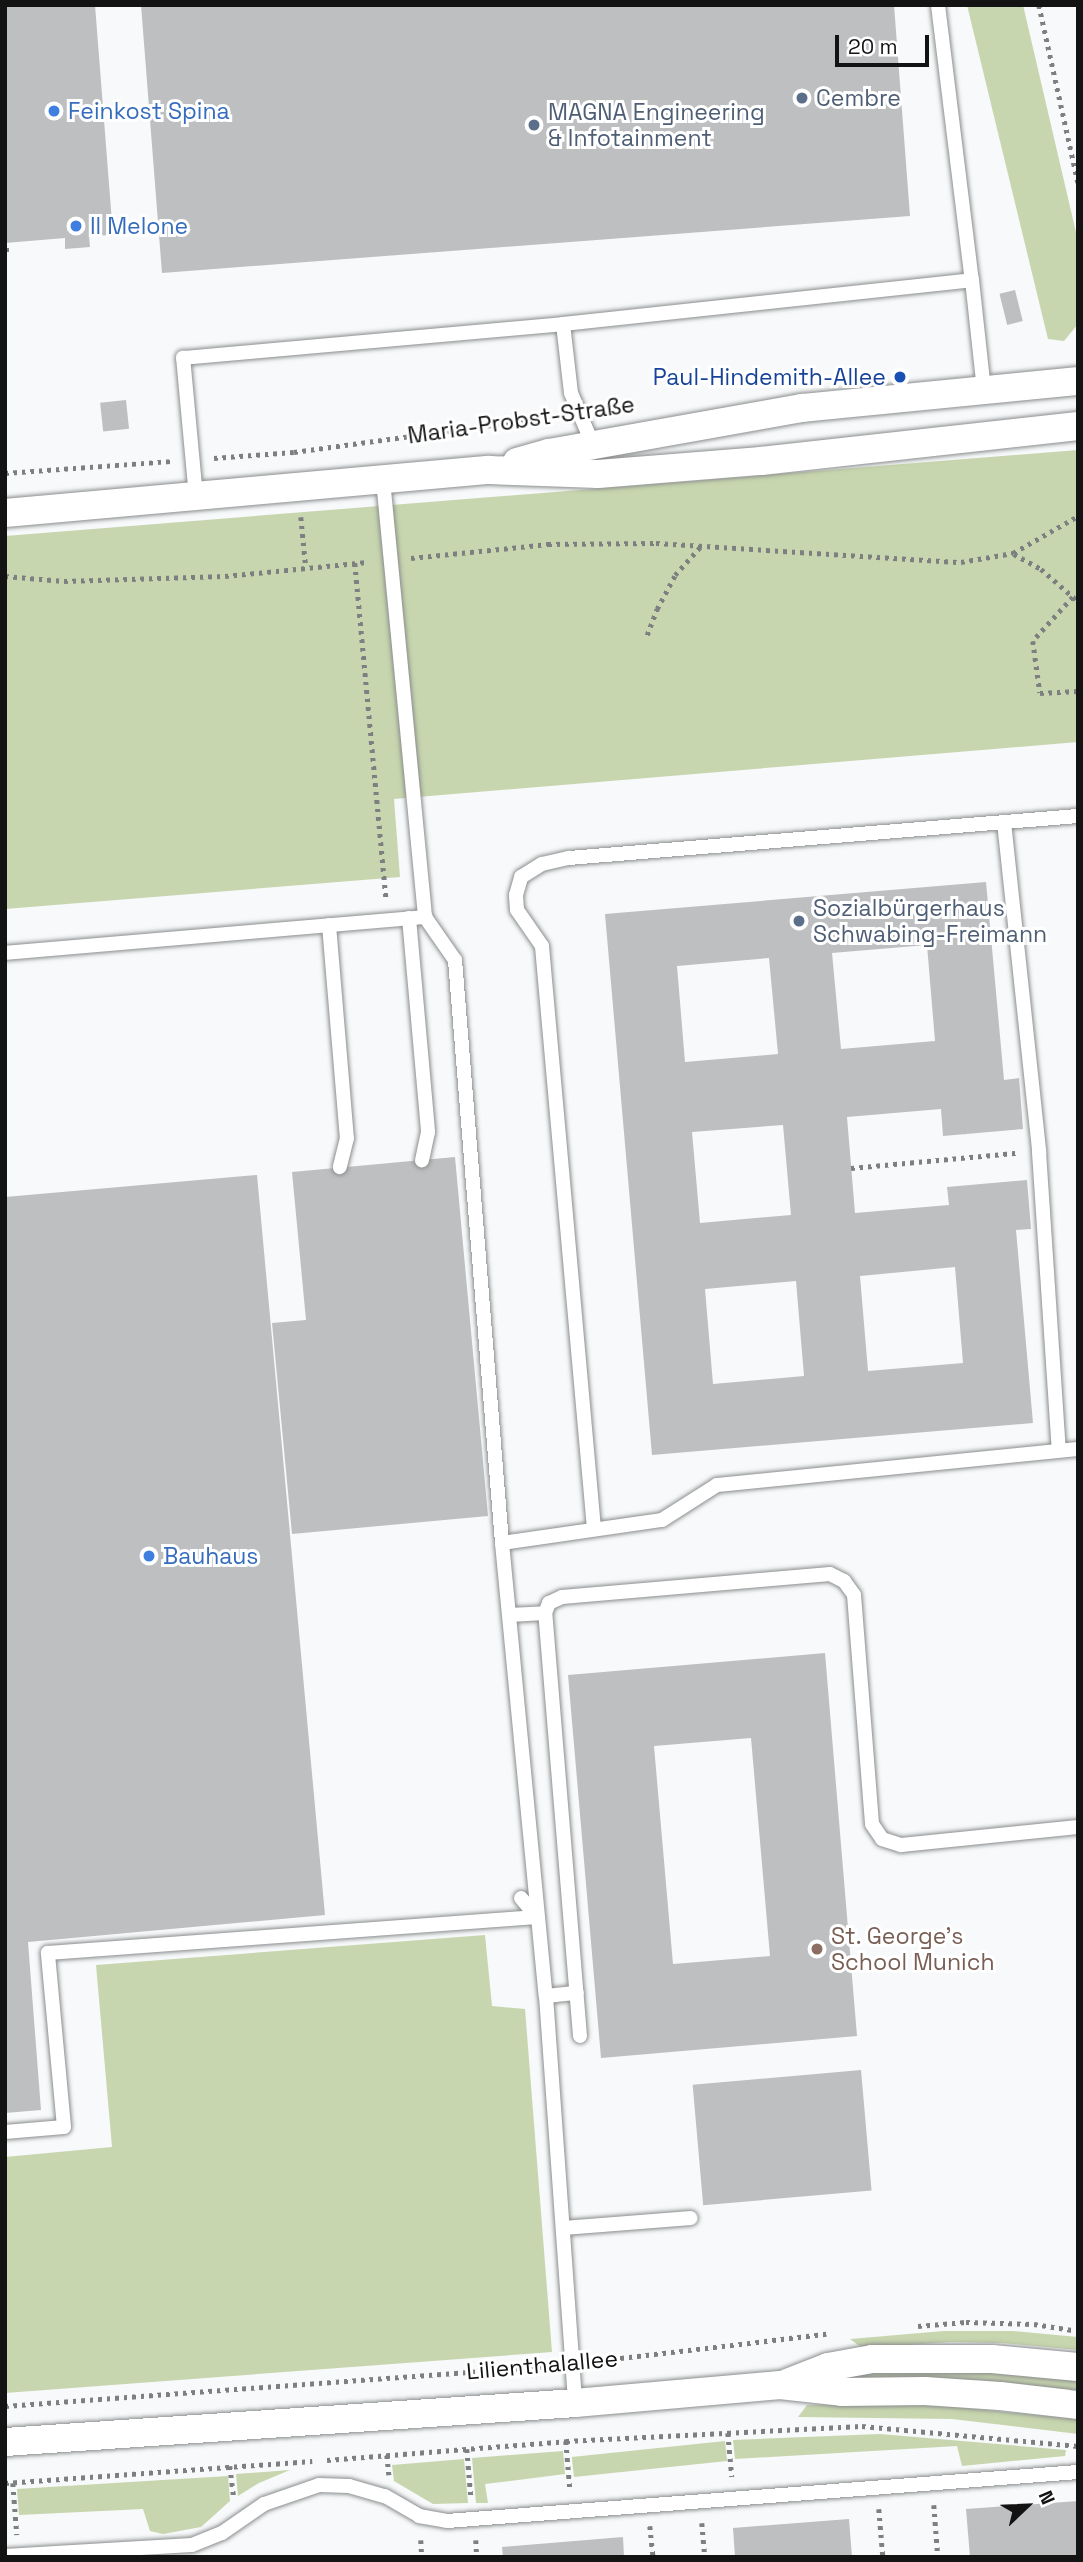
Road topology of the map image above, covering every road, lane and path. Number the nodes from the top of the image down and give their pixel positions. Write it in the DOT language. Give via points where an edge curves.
graph roads {
  1 [pos="938,5"];
  2 [pos="1039,5"];
  3 [pos="1078,183"];
  4 [pos="5,250"];
  5 [pos="12,250"];
  6 [pos="972,280"];
  7 [pos="563,324"];
  8 [pos="1078,381"];
  9 [pos="984,391"];
  10 [pos="642,403"];
  11 [pos="579,413"];
  12 [pos="1078,426"];
  13 [pos="593,445"];
  14 [pos="193,459"];
  15 [pos="489,470"];
  16 [pos="5,473"];
  17 [pos="383,480"];
  18 [pos="196,497"];
  19 [pos="5,513"];
  20 [pos="1078,516"];
  21 [pos="701,545"];
  22 [pos="1013,553"];
  23 [pos="389,560"];
  24 [pos="355,563"];
  25 [pos="5,576"];
  26 [pos="1073,597"];
  27 [pos="1078,601"];
  28 [pos="647,635"];
  29 [pos="1078,691"];
  30 [pos="1078,816"];
  31 [pos="1004,822"];
  32 [pos="425,917"];
  33 [pos="409,918"];
  34 [pos="388,920"];
  35 [pos="329,925"];
  36 [pos="5,953"];
  37 [pos="1039,1152"];
  38 [pos="422,1160"];
  39 [pos="340,1167"];
  40 [pos="851,1168"];
  41 [pos="1078,1449"];
  42 [pos="1059,1450"];
  43 [pos="594,1529"];
  44 [pos="502,1543"];
  45 [pos="545,1613"];
  46 [pos="509,1615"];
  47 [pos="1078,1827"];
  48 [pos="521,1898"];
  49 [pos="537,1917"];
  50 [pos="577,1993"];
  51 [pos="545,1996"];
  52 [pos="580,2036"];
  53 [pos="5,2132"];
  54 [pos="691,2218"];
  55 [pos="564,2228"];
  56 [pos="912,2327"];
  57 [pos="1078,2331"];
  58 [pos="830,2334"];
  59 [pos="573,2364"];
  60 [pos="1078,2367"];
  61 [pos="780,2385"];
  62 [pos="575,2403"];
  63 [pos="1078,2405"];
  64 [pos="5,2406"];
  65 [pos="728,2433"];
  66 [pos="566,2441"];
  67 [pos="5,2442"];
  68 [pos="1078,2446"];
  69 [pos="467,2449"];
  70 [pos="1078,2472"];
  71 [pos="932,2482"];
  72 [pos="5,2483"];
  73 [pos="13,2483"];
  74 [pos="877,2487"];
  75 [pos="734,2499"];
  76 [pos="700,2502"];
  77 [pos="648,2506"];
  78 [pos="572,2511"];
  79 [pos="473,2519"];
  80 [pos="12,2556"];
  81 [pos="653,2557"];
  82 [pos="705,2557"];
  83 [pos="883,2557"];
  84 [pos="938,2557"];
  1 -- 6 [label="lane"];
  2 -- 3 [label="path"];
  4 -- 5 [label="path"];
  6 -- 7 [label="lane"];
  6 -- 9 [label="lane"];
  7 -- 11 [label="lane" via="571,393"];
  7 -- 14 [label="lane" via="183,358"];
  8 -- 9 [label="street, Maria-Probst-Straße"];
  9 -- 13 [label="street, Maria-Probst-Straße" via="802,408"];
  10 -- 11 [label="path, Maria-Probst-Straße"];
  11 -- 13 [label="lane"];
  11 -- 14 [label="path, Maria-Probst-Straße" via="294,452"];
  12 -- 15 [label="street, Maria-Probst-Straße" via="598,474"];
  13 -- 15 [label="street, Maria-Probst-Straße"];
  14 -- 16 [label="path, Maria-Probst-Straße"];
  14 -- 18 [label="lane"];
  15 -- 17 [label="street, Maria-Probst-Straße"];
  17 -- 18 [label="street, Maria-Probst-Straße"];
  17 -- 23 [label="lane"];
  18 -- 19 [label="street, Maria-Probst-Straße"];
  20 -- 22 [label="path"];
  21 -- 22 [label="path" via="961,562"];
  21 -- 23 [label="path" via="548,544"];
  21 -- 28 [label="path" via="675,575"];
  22 -- 26 [label="path" via="1041,569"];
  23 -- 24 [label="path"];
  23 -- 32 [label="lane"];
  24 -- 25 [label="path" via="225,576 64,581"];
  24 -- 34 [label="path"];
  26 -- 27 [label="path"];
  26 -- 29 [label="path" via="1033,641 1040,692"];
  30 -- 31 [label="lane"];
  31 -- 37 [label="lane"];
  31 -- 43 [label="lane" via="569,858 542,864 521,877 517,910 542,946"];
  32 -- 33 [label="lane"];
  32 -- 44 [label="lane" via="455,960"];
  33 -- 34 [label="lane"];
  33 -- 38 [label="lane" via="428,1132"];
  34 -- 35 [label="lane"];
  35 -- 36 [label="lane"];
  35 -- 39 [label="lane" via="347,1138"];
  37 -- 40 [label="path"];
  37 -- 42 [label="lane"];
  41 -- 42 [label="lane"];
  42 -- 43 [label="lane" via="717,1485 662,1520"];
  43 -- 44 [label="lane"];
  44 -- 46 [label="lane"];
  45 -- 46 [label="lane"];
  45 -- 47 [label="lane" via="550,1603 562,1597 830,1574 844,1581 854,1595 872,1824 882,1839 909,1844"];
  45 -- 50 [label="lane"];
  46 -- 49 [label="lane"];
  48 -- 49 [label="lane"];
  49 -- 51 [label="lane"];
  49 -- 53 [label="lane" via="48,1953 64,2127"];
  50 -- 51 [label="lane"];
  50 -- 52 [label="lane"];
  51 -- 55 [label="lane"];
  54 -- 55 [label="lane"];
  55 -- 59 [label="lane"];
  56 -- 57 [label="path" via="966,2322"];
  58 -- 59 [label="path, Lilienthalallee"];
  59 -- 62 [label="lane"];
  59 -- 64 [label="path, Lilienthalallee"];
  60 -- 61 [label="street, Lilienthalallee" via="992,2358 872,2359 828,2367"];
  61 -- 62 [label="street, Lilienthalallee"];
  61 -- 63 [label="street, Lilienthalallee"];
  62 -- 67 [label="street, Lilienthalallee"];
  65 -- 66 [label="path"];
  65 -- 68 [label="path" via="862,2426"];
  65 -- 75 [label="path"];
  66 -- 69 [label="path"];
  66 -- 78 [label="path"];
  69 -- 73 [label="path"];
  69 -- 79 [label="path"];
  70 -- 71 [label="lane"];
  71 -- 74 [label="lane"];
  71 -- 84 [label="path"];
  72 -- 73 [label="path"];
  73 -- 80 [label="path"];
  74 -- 75 [label="lane"];
  74 -- 83 [label="path"];
  75 -- 76 [label="lane"];
  76 -- 77 [label="lane"];
  76 -- 82 [label="path"];
  77 -- 78 [label="lane"];
  77 -- 81 [label="path"];
  78 -- 79 [label="lane"];
  79 -- 80 [label="lane" via="435,2521 385,2496 349,2486 319,2485 264,2504 222,2533 192,2545"];
}
